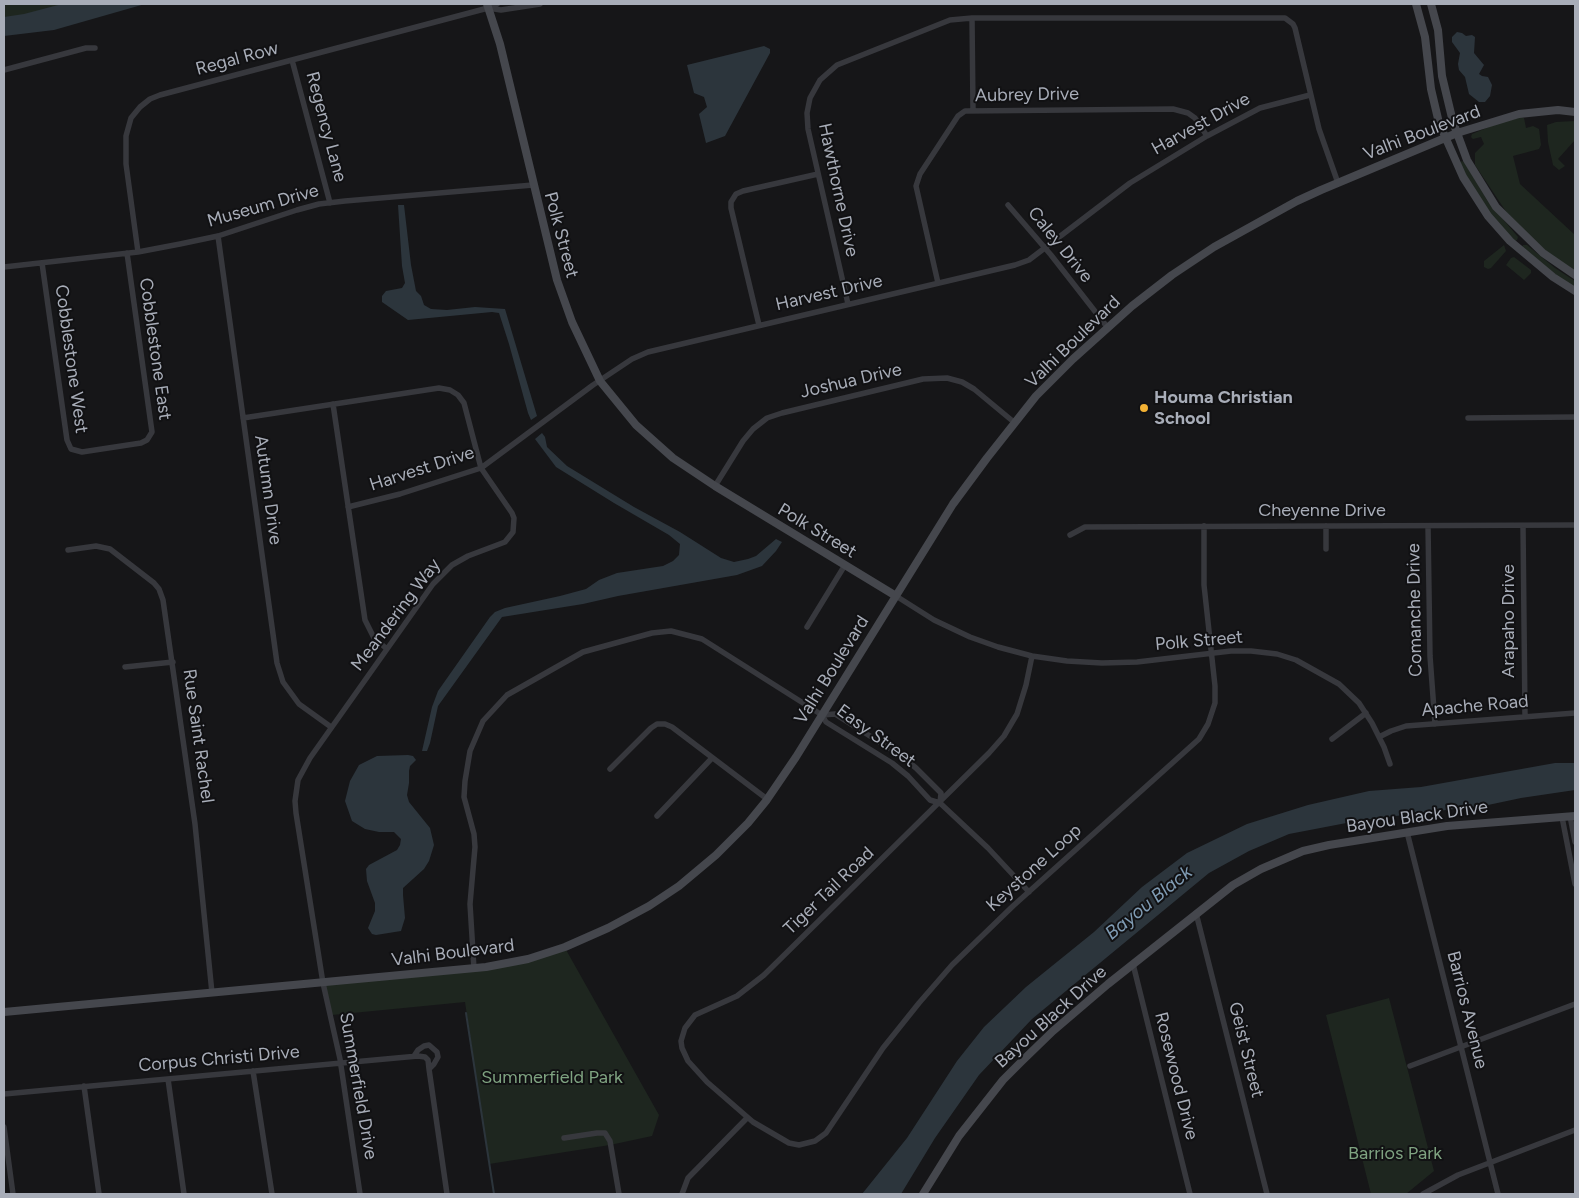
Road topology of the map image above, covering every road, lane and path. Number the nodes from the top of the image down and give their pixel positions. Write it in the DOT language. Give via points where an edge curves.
graph roads {
  1 [pos="497,4"];
  2 [pos="540,4"];
  3 [pos="1416,4"];
  4 [pos="1431,4"];
  5 [pos="488,6"];
  6 [pos="972,18"];
  7 [pos="95,48"];
  8 [pos="292,60"];
  9 [pos="4,70"];
  10 [pos="1310,95"];
  11 [pos="973,110"];
  12 [pos="1575,112"];
  13 [pos="1457,133"];
  14 [pos="1207,136"];
  15 [pos="1445,138"];
  16 [pos="818,174"];
  17 [pos="1338,182"];
  18 [pos="533,185"];
  19 [pos="330,203"];
  20 [pos="1008,205"];
  21 [pos="218,236"];
  22 [pos="1045,249"];
  23 [pos="138,252"];
  24 [pos="127,253"];
  25 [pos="42,262"];
  26 [pos="4,267"];
  27 [pos="1575,275"];
  28 [pos="938,283"];
  29 [pos="1575,291"];
  30 [pos="848,304"];
  31 [pos="760,325"];
  32 [pos="1108,328"];
  33 [pos="600,381"];
  34 [pos="333,404"];
  35 [pos="1575,417"];
  36 [pos="243,418"];
  37 [pos="1468,418"];
  38 [pos="1014,423"];
  39 [pos="110,447"];
  40 [pos="481,468"];
  41 [pos="715,486"];
  42 [pos="348,507"];
  43 [pos="1575,525"];
  44 [pos="1204,526"];
  45 [pos="1326,526"];
  46 [pos="1428,526"];
  47 [pos="1523,526"];
  48 [pos="1070,535"];
  49 [pos="1326,549"];
  50 [pos="68,550"];
  51 [pos="844,565"];
  52 [pos="896,596"];
  53 [pos="807,627"];
  54 [pos="387,649"];
  55 [pos="1212,654"];
  56 [pos="1032,656"];
  57 [pos="173,662"];
  58 [pos="125,667"];
  59 [pos="1575,712"];
  60 [pos="1366,713"];
  61 [pos="822,715"];
  62 [pos="1525,717"];
  63 [pos="1435,724"];
  64 [pos="331,727"];
  65 [pos="1379,737"];
  66 [pos="1332,738"];
  67 [pos="892,749"];
  68 [pos="712,758"];
  69 [pos="885,758"];
  70 [pos="1390,764"];
  71 [pos="610,769"];
  72 [pos="767,800"];
  73 [pos="940,802"];
  74 [pos="657,816"];
  75 [pos="1569,816"];
  76 [pos="1407,832"];
  77 [pos="1575,842"];
  78 [pos="1575,884"];
  79 [pos="1029,892"];
  80 [pos="1196,914"];
  81 [pos="1133,964"];
  82 [pos="474,968"];
  83 [pos="323,983"];
  84 [pos="212,993"];
  85 [pos="1575,1004"];
  86 [pos="4,1012"];
  87 [pos="1461,1047"];
  88 [pos="414,1056"];
  89 [pos="341,1063"];
  90 [pos="1410,1066"];
  91 [pos="429,1069"];
  92 [pos="253,1071"];
  93 [pos="168,1079"];
  94 [pos="84,1086"];
  95 [pos="4,1094"];
  96 [pos="747,1118"];
  97 [pos="4,1127"];
  98 [pos="1575,1130"];
  99 [pos="564,1138"];
  100 [pos="1490,1163"];
  101 [pos="13,1194"];
  102 [pos="99,1194"];
  103 [pos="184,1194"];
  104 [pos="272,1194"];
  105 [pos="360,1194"];
  106 [pos="447,1194"];
  107 [pos="619,1194"];
  108 [pos="682,1194"];
  109 [pos="923,1194"];
  110 [pos="1190,1194"];
  111 [pos="1267,1194"];
  112 [pos="1423,1194"];
  113 [pos="1498,1194"];
  1 -- 5 [label="street"];
  2 -- 5 [label="street" via="501,10"];
  3 -- 15 [label="street" via="1425,37 1431,89"];
  4 -- 13 [label="street" via="1438,30 1442,76"];
  5 -- 8 [label="street, Regal Row"];
  5 -- 18 [label="street, Polk Street"];
  6 -- 10 [label="street, Hawthorne Drive" via="1285,18 1295,28"];
  6 -- 11 [label="street"];
  6 -- 16 [label="street, Hawthorne Drive" via="943,22 848,60 825,74 813,91 807,113"];
  7 -- 9 [label="street"];
  8 -- 19 [label="street, Regency Lane"];
  8 -- 23 [label="street, Regal Row" via="160,95 150,99 131,118 126,136 126,164"];
  10 -- 14 [label="street, Harvest Drive" via="1260,108"];
  10 -- 17 [label="street, Hawthorne Drive"];
  11 -- 14 [label="street, Aubrey Drive" via="1173,109 1195,118"];
  11 -- 28 [label="street, Aubrey Drive" via="958,116 920,174 916,186"];
  12 -- 13 [label="street, Valhi Boulevard" via="1558,110 1519,114"];
  13 -- 15 [label="street, Valhi Boulevard"];
  13 -- 27 [label="street" via="1467,160 1496,207 1543,253"];
  14 -- 22 [label="street, Harvest Drive" via="1130,183"];
  15 -- 17 [label="street, Valhi Boulevard"];
  15 -- 29 [label="street" via="1463,177 1488,216 1523,253"];
  16 -- 30 [label="street, Hawthorne Drive"];
  16 -- 31 [label="street" via="743,191 736,194 731,202"];
  17 -- 32 [label="street, Valhi Boulevard" via="1214,247"];
  18 -- 19 [label="street, Museum Drive"];
  18 -- 33 [label="street, Polk Street" via="557,280 572,322"];
  19 -- 21 [label="street, Museum Drive" via="297,210"];
  20 -- 22 [label="street, Caley Drive"];
  21 -- 23 [label="street, Museum Drive"];
  21 -- 36 [label="street, Autumn Drive"];
  22 -- 28 [label="street, Harvest Drive" via="1022,263"];
  22 -- 32 [label="street, Caley Drive"];
  23 -- 24 [label="street, Museum Drive"];
  24 -- 25 [label="street, Museum Drive"];
  24 -- 39 [label="street, Cobblestone East" via="152,432 144,442"];
  25 -- 26 [label="street, Museum Drive"];
  25 -- 39 [label="street, Cobblestone West" via="69,446 82,452"];
  28 -- 30 [label="street, Harvest Drive"];
  30 -- 31 [label="street, Harvest Drive"];
  31 -- 33 [label="street, Harvest Drive" via="648,352"];
  32 -- 38 [label="street, Valhi Boulevard" via="1036,396"];
  33 -- 40 [label="street, Harvest Drive"];
  33 -- 41 [label="street, Polk Street" via="653,441"];
  34 -- 36 [label="street, Meandering Way"];
  34 -- 40 [label="street, Meandering Way" via="439,388 450,390 458,394 464,403"];
  34 -- 42 [label="street"];
  35 -- 37 [label="street"];
  36 -- 64 [label="street, Autumn Drive" via="279,673 299,704"];
  38 -- 41 [label="street, Joshua Drive" via="962,382 947,378 924,379 767,418 743,440"];
  38 -- 52 [label="street, Valhi Boulevard" via="953,504"];
  40 -- 42 [label="street, Harvest Drive"];
  40 -- 54 [label="street, Meandering Way" via="512,512 513,532 499,545 452,565 433,584"];
  41 -- 51 [label="street, Polk Street"];
  42 -- 54 [label="street" via="366,620 374,638"];
  43 -- 47 [label="street, Cheyenne Drive"];
  44 -- 45 [label="street, Cheyenne Drive"];
  44 -- 48 [label="street, Cheyenne Drive" via="1085,527"];
  44 -- 55 [label="street, Keystone Loop" via="1204,586"];
  45 -- 46 [label="street, Cheyenne Drive"];
  45 -- 49 [label="street"];
  46 -- 47 [label="street, Cheyenne Drive"];
  46 -- 63 [label="street, Comanche Drive" via="1430,656"];
  47 -- 62 [label="street, Arapaho Drive"];
  50 -- 57 [label="street, Rue Saint Rachel" via="96,546 110,549 154,583 163,600"];
  51 -- 52 [label="street, Polk Street"];
  51 -- 53 [label="street"];
  52 -- 56 [label="street, Polk Street" via="934,620 970,637"];
  52 -- 61 [label="street, Valhi Boulevard"];
  54 -- 64 [label="street, Meandering Way"];
  55 -- 56 [label="street, Polk Street" via="1102,663"];
  55 -- 60 [label="street, Polk Street" via="1251,651 1296,660 1339,684"];
  55 -- 79 [label="street, Keystone Loop" via="1215,703 1199,740"];
  56 -- 73 [label="street, Tiger Tail Road" via="1017,714 1004,736"];
  57 -- 58 [label="street"];
  57 -- 84 [label="street, Rue Saint Rachel" via="195,824"];
  59 -- 62 [label="street, Apache Road"];
  60 -- 65 [label="street, Polk Street"];
  60 -- 66 [label="street"];
  61 -- 67 [label="street, Easy Street" via="835,714"];
  61 -- 69 [label="street, Easy Street" via="826,722"];
  61 -- 72 [label="street, Valhi Boulevard"];
  61 -- 82 [label="street" via="702,639 671,631 583,652 507,695 483,721 475,736 465,781 464,797 475,847 470,904"];
  62 -- 63 [label="street, Apache Road"];
  63 -- 65 [label="street, Apache Road" via="1398,728"];
  64 -- 83 [label="street, Meandering Way" via="304,767 298,780 296,801"];
  65 -- 70 [label="street, Polk Street"];
  67 -- 69 [label="street"];
  67 -- 73 [label="street, Easy Street" via="936,788"];
  68 -- 71 [label="street" via="672,726 658,724"];
  68 -- 72 [label="street"];
  68 -- 74 [label="street"];
  69 -- 73 [label="street, Easy Street" via="908,776 930,800"];
  72 -- 82 [label="street, Valhi Boulevard" via="716,854 679,886 649,906 565,947 528,959"];
  73 -- 79 [label="street, Easy Street"];
  73 -- 96 [label="street, Tiger Tail Road" via="758,980 737,996 696,1015 688,1023 681,1041 688,1061"];
  75 -- 76 [label="street, Bayou Black Drive"];
  75 -- 77 [label="street"];
  75 -- 78 [label="street"];
  76 -- 80 [label="street, Bayou Black Drive" via="1303,851 1233,885"];
  76 -- 87 [label="street, Barrios Avenue"];
  79 -- 96 [label="street, Keystone Loop" via="970,947 919,1003 818,1140 799,1145 789,1143"];
  80 -- 81 [label="street, Bayou Black Drive"];
  80 -- 111 [label="street, Geist Street"];
  81 -- 109 [label="street, Bayou Black Drive" via="1053,1031 1004,1080 959,1136"];
  81 -- 110 [label="street, Rosewood Drive"];
  82 -- 83 [label="street, Valhi Boulevard"];
  83 -- 84 [label="street, Valhi Boulevard"];
  83 -- 89 [label="street, Summerfield Drive"];
  84 -- 86 [label="street, Valhi Boulevard"];
  85 -- 87 [label="street"];
  87 -- 90 [label="street"];
  87 -- 100 [label="street, Barrios Avenue"];
  88 -- 89 [label="street, Corpus Christi Drive"];
  88 -- 91 [label="street" via="425,1057"];
  88 -- 91 [label="street, Corpus Christi Drive" via="424,1046 434,1048 438,1057"];
  89 -- 92 [label="street, Corpus Christi Drive"];
  89 -- 105 [label="street, Summerfield Drive"];
  91 -- 106 [label="street"];
  92 -- 93 [label="street, Corpus Christi Drive"];
  92 -- 104 [label="street"];
  93 -- 94 [label="street, Corpus Christi Drive"];
  93 -- 103 [label="street"];
  94 -- 95 [label="street, Corpus Christi Drive"];
  94 -- 102 [label="street"];
  96 -- 108 [label="street" via="688,1178"];
  97 -- 101 [label="street"];
  98 -- 100 [label="street"];
  99 -- 107 [label="street" via="605,1133 610,1141"];
  100 -- 112 [label="street"];
  100 -- 113 [label="street, Barrios Avenue"];
}
